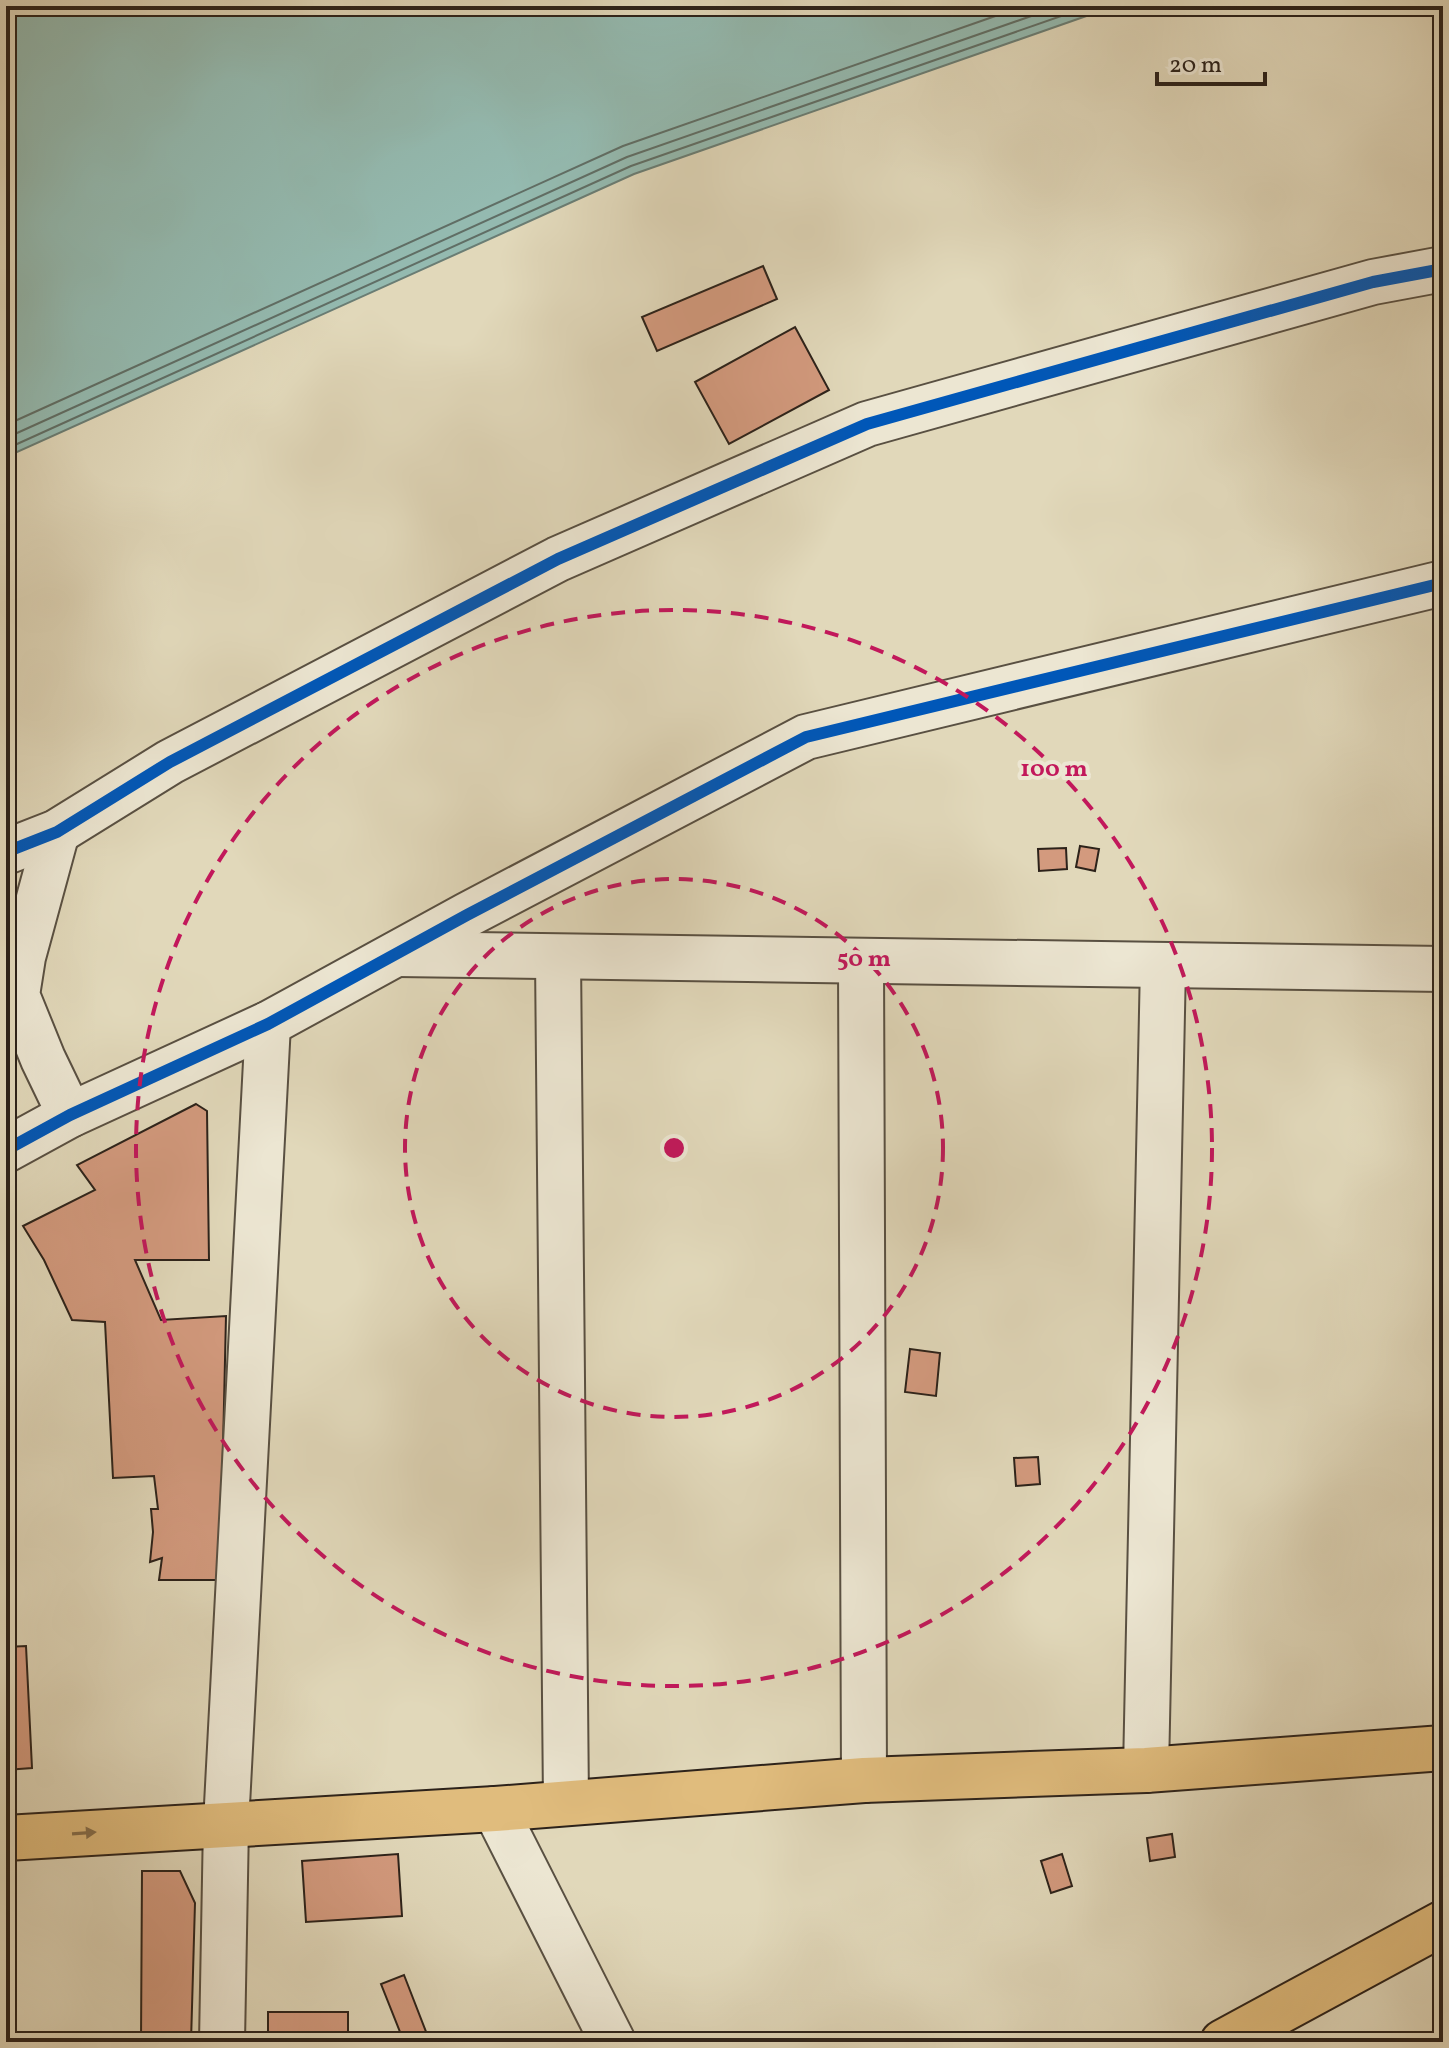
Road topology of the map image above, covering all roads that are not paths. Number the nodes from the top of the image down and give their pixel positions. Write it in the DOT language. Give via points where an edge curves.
graph roads {
  1 [pos="1443,269"];
  2 [pos="1443,583"];
  3 [pos="57,832"];
  4 [pos="6,852"];
  5 [pos="394,954"];
  6 [pos="558,957"];
  7 [pos="861,961"];
  8 [pos="1163,965"];
  9 [pos="1443,969"];
  10 [pos="268,1024"];
  11 [pos="70,1115"];
  12 [pos="6,1150"];
  13 [pos="1443,1748"];
  14 [pos="1146,1770"];
  15 [pos="864,1780"];
  16 [pos="566,1803"];
  17 [pos="495,1809"];
  18 [pos="226,1824"];
  19 [pos="6,1838"];
  20 [pos="1443,1923"];
  21 [pos="222,2042"];
  22 [pos="613,2042"];
  23 [pos="1223,2042"];
  1 -- 3 [label="street" via="1373,282 867,424 558,559 170,762"];
  2 -- 5 [label="street" via="806,737"];
  3 -- 4 [label="street"];
  3 -- 11 [label="street" via="17,995"];
  5 -- 6 [label="street"];
  5 -- 10 [label="street"];
  6 -- 7 [label="street"];
  6 -- 16 [label="street"];
  7 -- 8 [label="street"];
  7 -- 15 [label="street"];
  8 -- 9 [label="street"];
  8 -- 14 [label="street"];
  10 -- 11 [label="street"];
  10 -- 18 [label="street"];
  11 -- 12 [label="street"];
  13 -- 14 [label="main road"];
  14 -- 15 [label="main road"];
  15 -- 16 [label="main road"];
  16 -- 17 [label="main road"];
  17 -- 18 [label="main road"];
  17 -- 22 [label="street"];
  19 -- 18 [label="main road, one-way"];
  18 -- 21 [label="street"];
  20 -- 23 [label="main road"];
}
